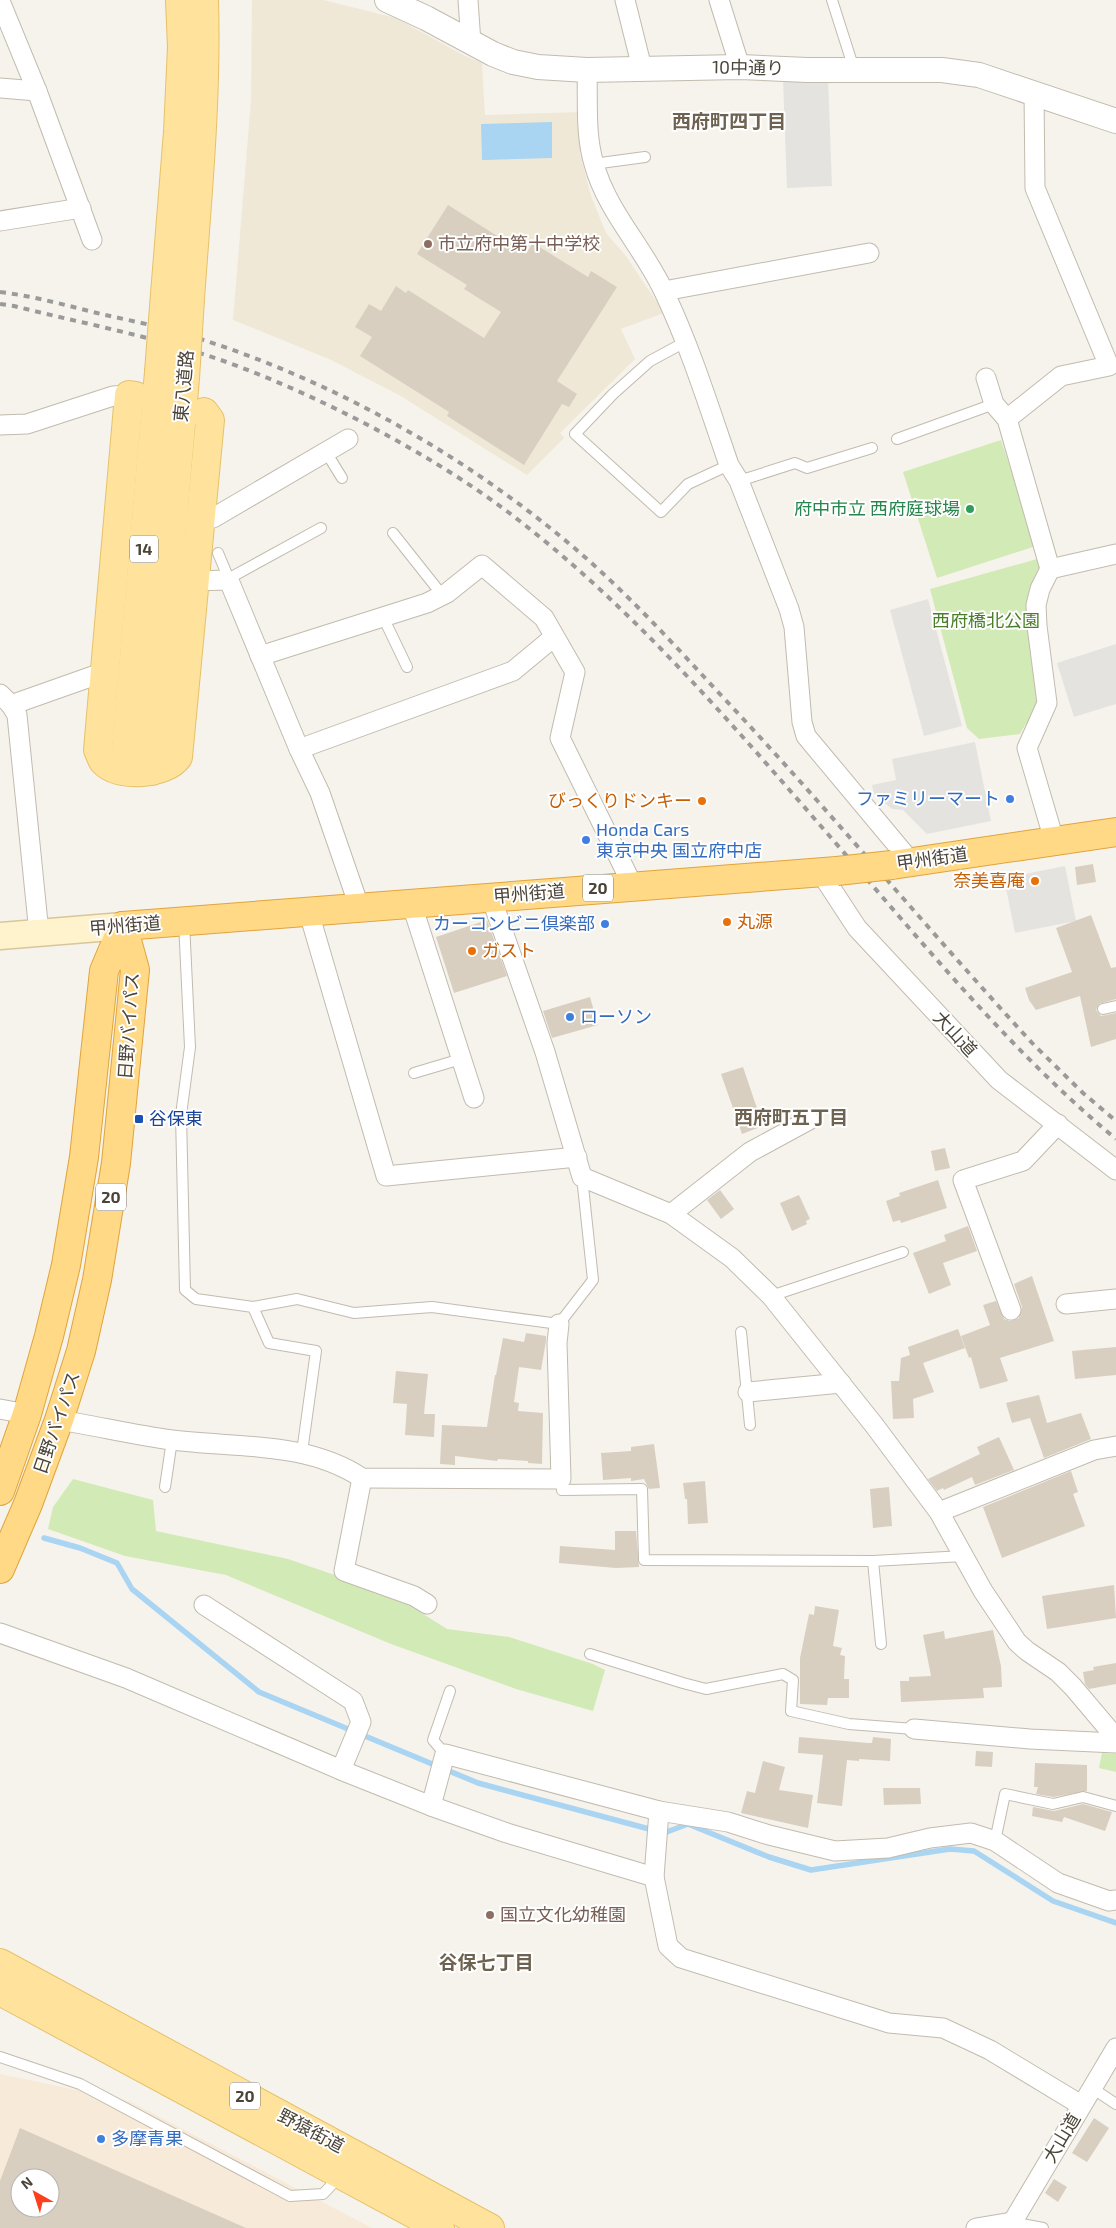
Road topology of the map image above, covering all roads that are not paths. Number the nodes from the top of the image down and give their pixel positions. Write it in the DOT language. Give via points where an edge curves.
graph roads {
  1 [pos="180,0"];
  2 [pos="204,0"];
  3 [pos="387,0"];
  4 [pos="468,0"];
  5 [pos="625,0"];
  6 [pos="719,0"];
  7 [pos="832,0"];
  8 [pos="0,1"];
  9 [pos="471,43"];
  10 [pos="740,67"];
  11 [pos="642,68"];
  12 [pos="854,69"];
  13 [pos="587,70"];
  14 [pos="0,88"];
  15 [pos="37,92"];
  16 [pos="1034,92"];
  17 [pos="1116,121"];
  18 [pos="645,157"];
  19 [pos="593,164"];
  20 [pos="81,208"];
  21 [pos="0,221"];
  22 [pos="92,240"];
  23 [pos="869,253"];
  24 [pos="664,291"];
  25 [pos="178,296"];
  26 [pos="686,342"];
  27 [pos="986,378"];
  28 [pos="132,395"];
  29 [pos="994,404"];
  30 [pos="204,412"];
  31 [pos="1007,419"];
  32 [pos="0,426"];
  33 [pos="348,439"];
  34 [pos="896,439"];
  35 [pos="872,448"];
  36 [pos="326,452"];
  37 [pos="728,465"];
  38 [pos="342,478"];
  39 [pos="739,482"];
  40 [pos="200,517"];
  41 [pos="321,528"];
  42 [pos="393,533"];
  43 [pos="218,553"];
  44 [pos="1116,554"];
  45 [pos="1050,569"];
  46 [pos="226,580"];
  47 [pos="195,581"];
  48 [pos="443,596"];
  49 [pos="382,617"];
  50 [pos="554,637"];
  51 [pos="260,656"];
  52 [pos="407,667"];
  53 [pos="105,676"];
  54 [pos="5,700"];
  55 [pos="299,749"];
  56 [pos="138,771"];
  57 [pos="1116,832"];
  58 [pos="1054,840"];
  59 [pos="902,864"];
  60 [pos="829,872"];
  61 [pos="633,886"];
  62 [pos="491,898"];
  63 [pos="412,905"];
  64 [pos="360,909"];
  65 [pos="309,913"];
  66 [pos="184,921"];
  67 [pos="123,926"];
  68 [pos="39,933"];
  69 [pos="0,936"];
  70 [pos="1116,1006"];
  71 [pos="1103,1009"];
  72 [pos="462,1059"];
  73 [pos="414,1073"];
  74 [pos="474,1098"];
  75 [pos="809,1120"];
  76 [pos="1058,1124"];
  77 [pos="577,1157"];
  78 [pos="1116,1170"];
  79 [pos="582,1177"];
  80 [pos="671,1214"];
  81 [pos="903,1252"];
  82 [pos="771,1296"];
  83 [pos="1116,1299"];
  84 [pos="1066,1304"];
  85 [pos="253,1307"];
  86 [pos="1011,1310"];
  87 [pos="559,1324"];
  88 [pos="741,1332"];
  89 [pos="841,1383"];
  90 [pos="748,1392"];
  91 [pos="0,1409"];
  92 [pos="27,1414"];
  93 [pos="59,1420"];
  94 [pos="750,1425"];
  95 [pos="172,1440"];
  96 [pos="1116,1446"];
  97 [pos="302,1452"];
  98 [pos="362,1478"];
  99 [pos="561,1479"];
  100 [pos="165,1487"];
  101 [pos="0,1491"];
  102 [pos="939,1512"];
  103 [pos="964,1556"];
  104 [pos="872,1561"];
  105 [pos="0,1570"];
  106 [pos="428,1604"];
  107 [pos="204,1605"];
  108 [pos="0,1633"];
  109 [pos="881,1644"];
  110 [pos="590,1654"];
  111 [pos="450,1691"];
  112 [pos="914,1728"];
  113 [pos="1116,1738"];
  114 [pos="1116,1743"];
  115 [pos="442,1765"];
  116 [pos="341,1770"];
  117 [pos="431,1806"];
  118 [pos="1116,1806"];
  119 [pos="658,1824"];
  120 [pos="995,1842"];
  121 [pos="654,1877"];
  122 [pos="1116,1900"];
  123 [pos="0,1962"];
  124 [pos="0,1991"];
  125 [pos="1116,2048"];
  126 [pos="0,2057"];
  127 [pos="1092,2088"];
  128 [pos="1116,2104"];
  129 [pos="1082,2105"];
  130 [pos="340,2175"];
  131 [pos="1010,2225"];
  132 [pos="440,2228"];
  133 [pos="490,2228"];
  134 [pos="976,2228"];
  135 [pos="1043,2228"];
  1 -- 25 [label="main road, 東八道路 / 14"];
  2 -- 25 [label="main road, 東八道路 / 14" via="202,136"];
  3 -- 9 [label="street, 10中通り"];
  4 -- 9 [label="street"];
  5 -- 11 [label="street"];
  6 -- 10 [label="street"];
  7 -- 12 [label="lane"];
  8 -- 15 [label="street"];
  9 -- 13 [label="street, 10中通り" via="513,62"];
  10 -- 11 [label="street, 10中通り"];
  10 -- 12 [label="street, 10中通り"];
  11 -- 13 [label="street, 10中通り"];
  12 -- 16 [label="street, 10中通り" via="942,70 979,75"];
  13 -- 19 [label="street"];
  14 -- 15 [label="street"];
  15 -- 20 [label="street"];
  16 -- 17 [label="street, 10中通り"];
  16 -- 31 [label="street" via="1035,188 1108,366 1061,376"];
  18 -- 19 [label="lane"];
  19 -- 24 [label="street" via="605,192"];
  20 -- 21 [label="street"];
  20 -- 22 [label="street"];
  23 -- 24 [label="street"];
  24 -- 26 [label="street"];
  25 -- 56 [label="main road, 東八道路 / 14, bridge"];
  26 -- 37 [label="street"];
  26 -- 37 [label="lane" via="650,360 575,434 661,512 688,484"];
  27 -- 29 [label="street"];
  28 -- 32 [label="street" via="113,396 27,424"];
  28 -- 53 [label="main road"];
  29 -- 31 [label="street"];
  29 -- 34 [label="lane"];
  30 -- 40 [label="main road" via="210,420"];
  31 -- 45 [label="street"];
  33 -- 36 [label="street"];
  35 -- 39 [label="lane" via="807,468 795,463"];
  36 -- 38 [label="lane"];
  36 -- 40 [label="street" via="213,518"];
  37 -- 39 [label="street"];
  39 -- 59 [label="street" via="794,627 806,736"];
  40 -- 47 [label="main road"];
  41 -- 46 [label="lane"];
  42 -- 48 [label="lane"];
  43 -- 46 [label="lane"];
  44 -- 45 [label="street"];
  45 -- 58 [label="street" via="1036,605 1047,703 1027,748"];
  46 -- 47 [label="street"];
  46 -- 51 [label="street"];
  47 -- 56 [label="main road" via="178,757 173,764"];
  48 -- 49 [label="street"];
  48 -- 50 [label="street" via="482,565 544,618"];
  49 -- 51 [label="street"];
  49 -- 52 [label="lane"];
  50 -- 55 [label="street" via="513,671"];
  50 -- 61 [label="street" via="575,672 560,738"];
  51 -- 55 [label="street"];
  53 -- 54 [label="street" via="93,676"];
  53 -- 56 [label="main road" via="98,750 111,768"];
  54 -- 68 [label="street" via="17,715"];
  55 -- 64 [label="street" via="320,792"];
  57 -- 58 [label="highway, 甲州街道 / 20"];
  58 -- 59 [label="highway, 甲州街道 / 20"];
  59 -- 60 [label="highway, 甲州街道 / 20, bridge"];
  60 -- 61 [label="highway, 甲州街道 / 20"];
  60 -- 76 [label="street, 大山道" via="857,928 999,1080"];
  61 -- 62 [label="highway, 甲州街道 / 20"];
  62 -- 63 [label="highway, 甲州街道 / 20"];
  62 -- 77 [label="street" via="545,1052"];
  63 -- 64 [label="highway, 甲州街道 / 20"];
  63 -- 72 [label="street"];
  64 -- 65 [label="highway, 甲州街道 / 20"];
  65 -- 66 [label="highway, 甲州街道 / 20"];
  65 -- 77 [label="street" via="386,1176"];
  66 -- 67 [label="highway, 甲州街道 / 20"];
  66 -- 85 [label="lane" via="190,1047 181,1115 185,1290 196,1299"];
  67 -- 68 [label="main road, 甲州街道"];
  67 -- 92 [label="highway, 日野バイパス / 20" via="104,972 84,1157 66,1265"];
  67 -- 93 [label="highway, 日野バイパス / 20" via="135,970 116,1163 97,1280 81,1351"];
  68 -- 69 [label="main road, 甲州街道"];
  70 -- 71 [label="lane"];
  72 -- 73 [label="lane"];
  72 -- 74 [label="street"];
  75 -- 80 [label="street" via="750,1152"];
  76 -- 78 [label="street, 大山道"];
  76 -- 86 [label="street" via="1023,1161 963,1180"];
  77 -- 79 [label="street"];
  79 -- 80 [label="street"];
  79 -- 87 [label="lane" via="593,1280"];
  80 -- 82 [label="street" via="732,1258"];
  81 -- 82 [label="lane"];
  82 -- 89 [label="street"];
  83 -- 84 [label="street"];
  85 -- 87 [label="lane" via="297,1300 354,1313 432,1307"];
  85 -- 97 [label="lane" via="269,1343 316,1351"];
  87 -- 99 [label="street"];
  88 -- 90 [label="lane"];
  89 -- 90 [label="street"];
  89 -- 102 [label="street"];
  90 -- 94 [label="lane"];
  91 -- 92 [label="street"];
  92 -- 101 [label="highway, 日野バイパス / 20"];
  93 -- 95 [label="street"];
  93 -- 105 [label="highway, 日野バイパス / 20"];
  95 -- 97 [label="street"];
  95 -- 100 [label="lane"];
  96 -- 102 [label="street" via="1094,1450"];
  97 -- 98 [label="street" via="346,1467"];
  98 -- 99 [label="street"];
  98 -- 106 [label="street" via="344,1571"];
  99 -- 104 [label="lane" via="562,1490 642,1489 644,1560"];
  102 -- 103 [label="street"];
  103 -- 104 [label="lane"];
  103 -- 113 [label="street" via="1017,1642 1058,1672"];
  104 -- 109 [label="lane"];
  107 -- 116 [label="street" via="353,1701 360,1728"];
  108 -- 116 [label="street" via="126,1678"];
  110 -- 112 [label="lane" via="706,1688 783,1674 793,1680 791,1711 850,1724"];
  111 -- 115 [label="lane" via="433,1740"];
  112 -- 114 [label="street"];
  115 -- 117 [label="street"];
  115 -- 119 [label="street"];
  116 -- 117 [label="street"];
  117 -- 121 [label="street" via="507,1833"];
  118 -- 120 [label="lane" via="1083,1798 1053,1804 1005,1794"];
  119 -- 120 [label="street" via="728,1822 835,1851 888,1848 970,1833"];
  119 -- 121 [label="street"];
  120 -- 122 [label="street" via="1058,1883 1109,1902"];
  121 -- 129 [label="street" via="668,1946 680,1958 889,2023 943,2028 990,2050"];
  123 -- 133 [label="main road, 野猿街道 / 20"];
  124 -- 130 [label="main road, 野猿街道 / 20"];
  125 -- 127 [label="street, 大山道"];
  126 -- 130 [label="lane" via="80,2084 290,2196 324,2194"];
  127 -- 128 [label="lane"];
  127 -- 129 [label="street, 大山道"];
  129 -- 131 [label="street, 大山道"];
  130 -- 132 [label="main road, 野猿街道 / 20"];
  131 -- 134 [label="street"];
  131 -- 135 [label="lane"];
}
